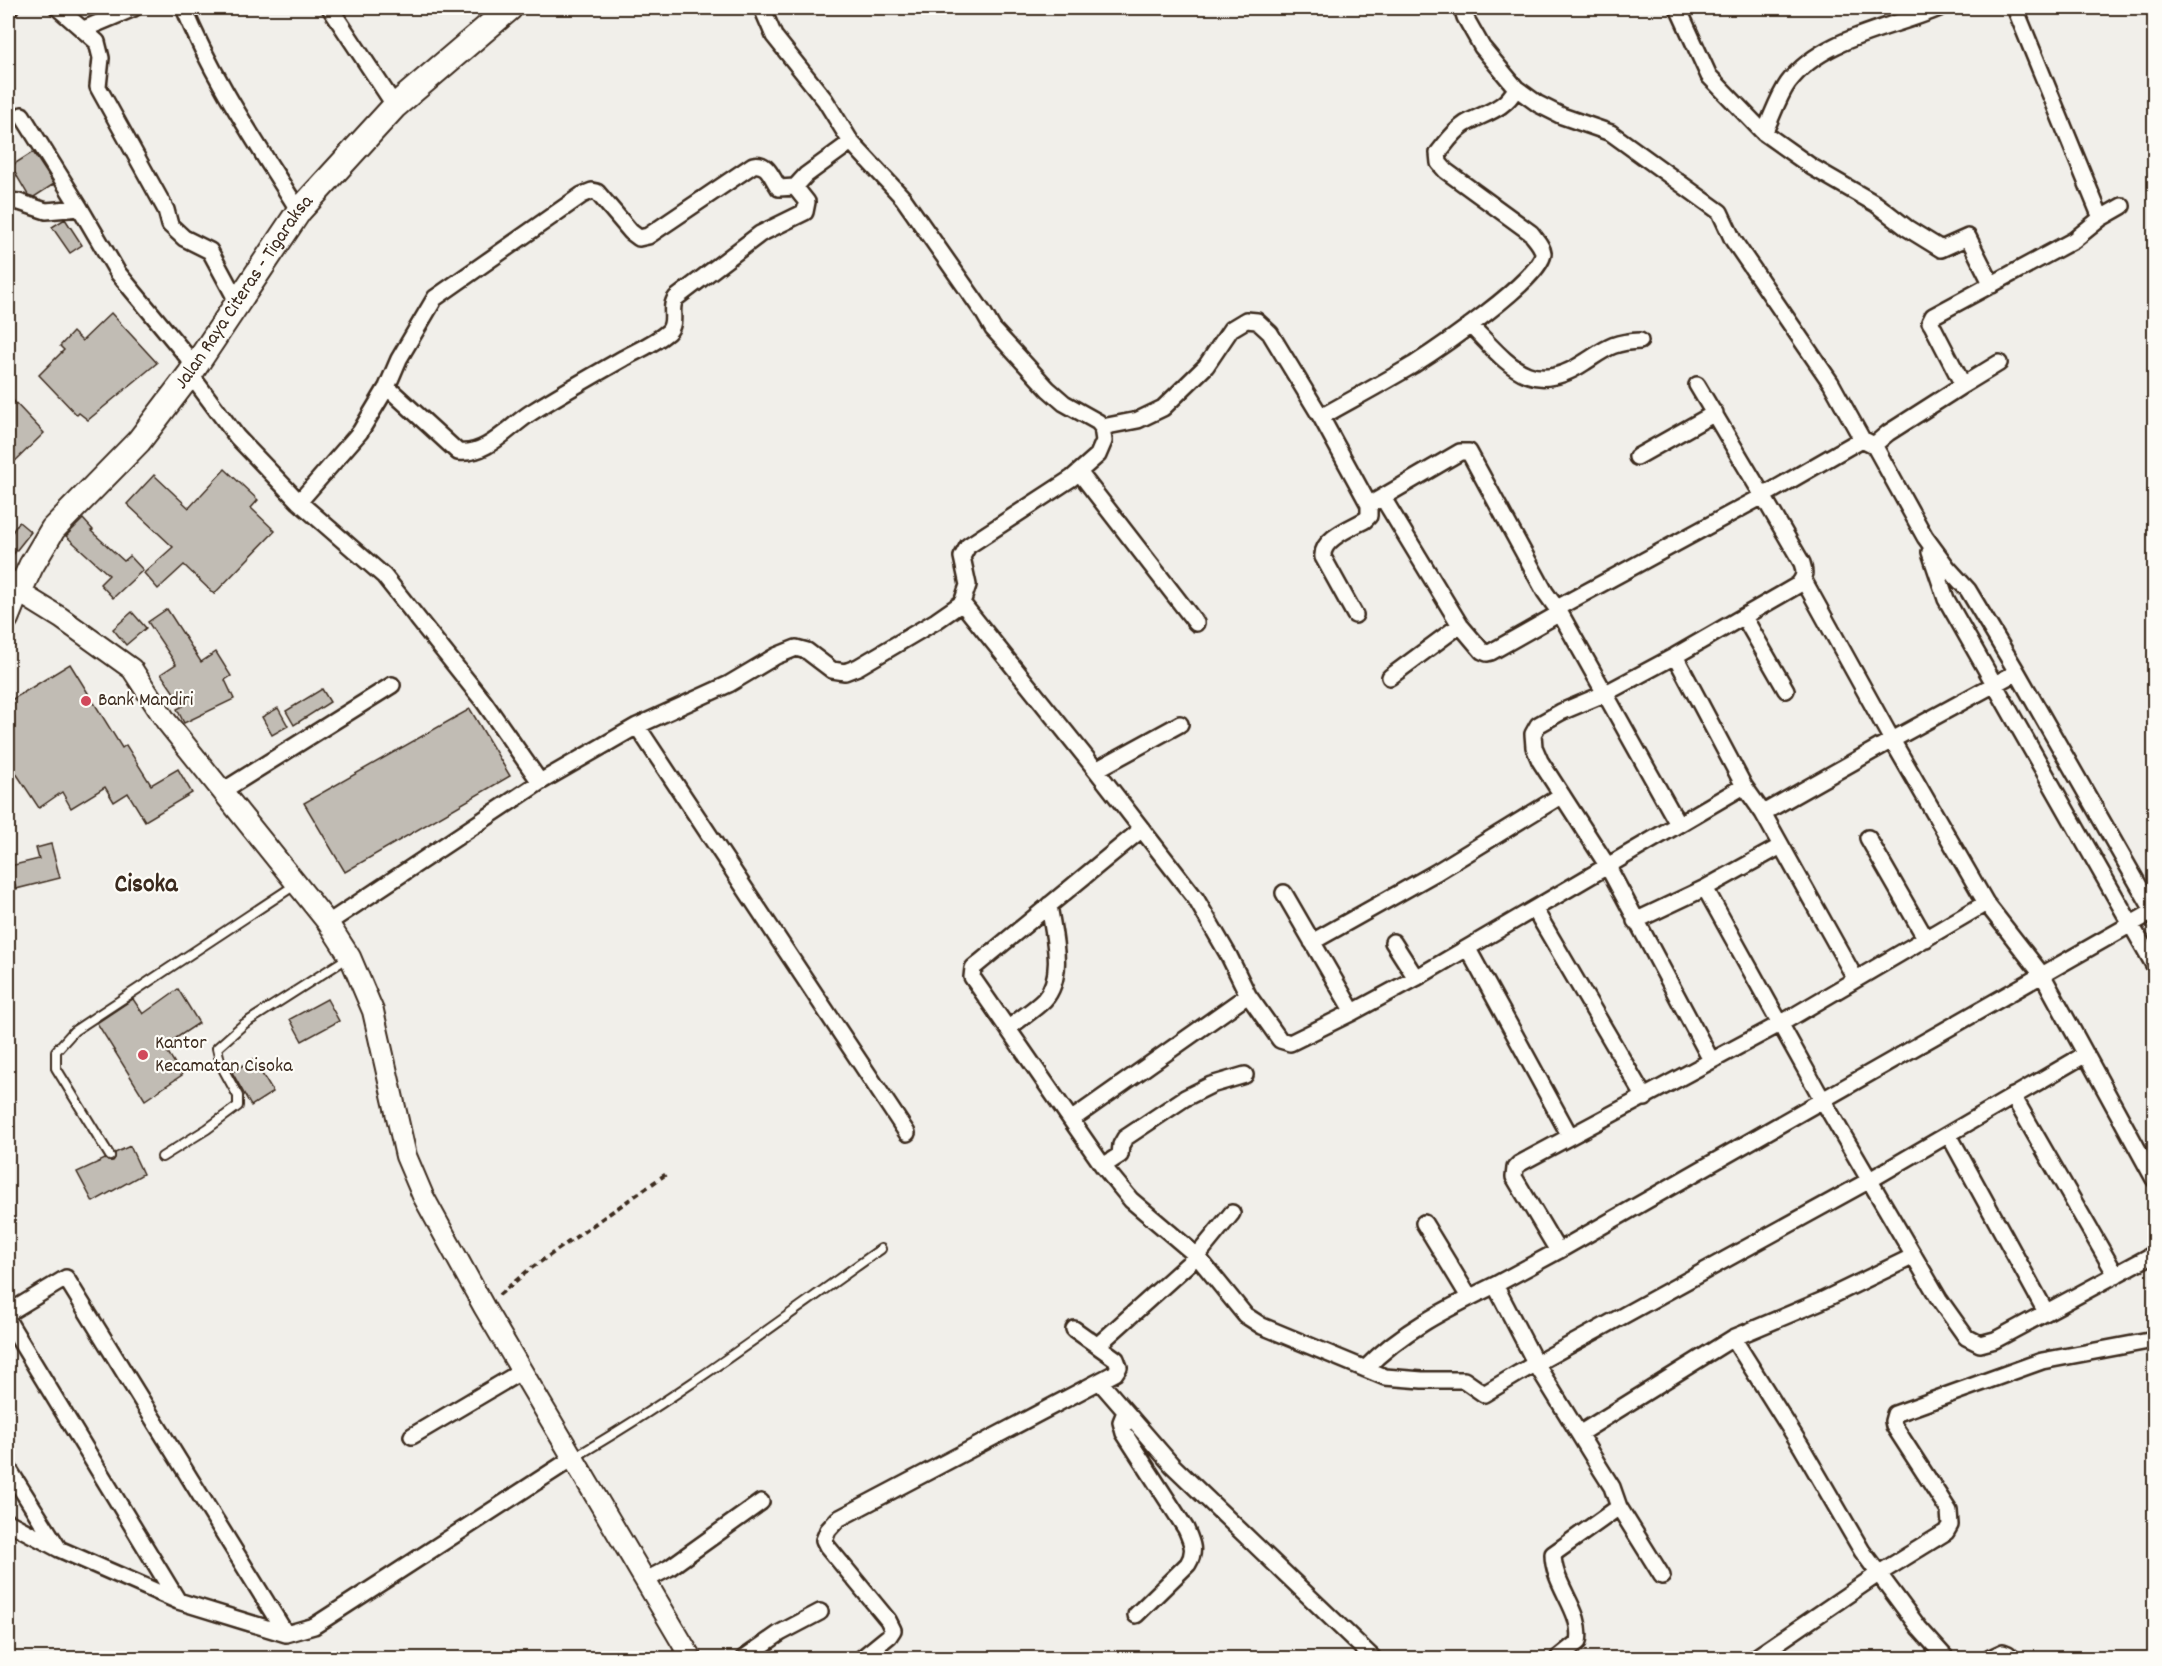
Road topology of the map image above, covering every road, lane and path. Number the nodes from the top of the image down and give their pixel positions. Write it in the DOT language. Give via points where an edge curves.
graph roads {
  1 [pos="58,8"];
  2 [pos="134,8"];
  3 [pos="184,8"];
  4 [pos="330,8"];
  5 [pos="510,8"];
  6 [pos="762,8"];
  7 [pos="1462,8"];
  8 [pos="1678,8"];
  9 [pos="1939,8"];
  10 [pos="2015,8"];
  11 [pos="84,29"];
  12 [pos="1516,88"];
  13 [pos="395,106"];
  14 [pos="22,115"];
  15 [pos="1764,133"];
  16 [pos="851,142"];
  17 [pos="795,187"];
  18 [pos="8,201"];
  19 [pos="2122,206"];
  20 [pos="80,208"];
  21 [pos="299,211"];
  22 [pos="2101,218"];
  23 [pos="1992,285"];
  24 [pos="237,302"];
  25 [pos="1470,325"];
  26 [pos="1640,341"];
  27 [pos="1999,363"];
  28 [pos="193,370"];
  29 [pos="1963,385"];
  30 [pos="1696,386"];
  31 [pos="387,387"];
  32 [pos="1715,413"];
  33 [pos="1321,417"];
  34 [pos="1102,427"];
  35 [pos="1868,442"];
  36 [pos="1637,456"];
  37 [pos="1079,472"];
  38 [pos="1763,496"];
  39 [pos="1376,501"];
  40 [pos="299,502"];
  41 [pos="1925,537"];
  42 [pos="1803,579"];
  43 [pos="13,587"];
  44 [pos="962,603"];
  45 [pos="1559,610"];
  46 [pos="1355,615"];
  47 [pos="1744,617"];
  48 [pos="8,619"];
  49 [pos="1196,623"];
  50 [pos="1460,625"];
  51 [pos="1675,656"];
  52 [pos="2017,672"];
  53 [pos="1390,676"];
  54 [pos="1995,684"];
  55 [pos="392,685"];
  56 [pos="1786,690"];
  57 [pos="1604,694"];
  58 [pos="1180,724"];
  59 [pos="637,726"];
  60 [pos="1892,740"];
  61 [pos="1096,770"];
  62 [pos="540,782"];
  63 [pos="1744,786"];
  64 [pos="220,792"];
  65 [pos="1562,795"];
  66 [pos="1763,813"];
  67 [pos="1678,824"];
  68 [pos="1142,829"];
  69 [pos="1868,838"];
  70 [pos="1781,846"];
  71 [pos="1606,865"];
  72 [pos="296,884"];
  73 [pos="1705,888"];
  74 [pos="1284,893"];
  75 [pos="1986,903"];
  76 [pos="1049,905"];
  77 [pos="1535,910"];
  78 [pos="2154,911"];
  79 [pos="1635,921"];
  80 [pos="328,923"];
  81 [pos="2132,924"];
  82 [pos="1926,939"];
  83 [pos="1312,942"];
  84 [pos="1393,942"];
  85 [pos="1468,949"];
  86 [pos="351,957"];
  87 [pos="2154,965"];
  88 [pos="2043,976"];
  89 [pos="1416,978"];
  90 [pos="1855,978"];
  91 [pos="1248,995"];
  92 [pos="1353,1012"];
  93 [pos="1780,1024"];
  94 [pos="1008,1029"];
  95 [pos="2086,1054"];
  96 [pos="1712,1060"];
  97 [pos="1245,1075"];
  98 [pos="2013,1096"];
  99 [pos="1645,1098"];
  100 [pos="1822,1099"];
  101 [pos="1071,1120"];
  102 [pos="907,1133"];
  103 [pos="1948,1135"];
  104 [pos="1570,1136"];
  105 [pos="110,1156"];
  106 [pos="162,1157"];
  107 [pos="1103,1166"];
  108 [pos="669,1172"];
  109 [pos="2154,1179"];
  110 [pos="1870,1180"];
  111 [pos="1232,1213"];
  112 [pos="1424,1223"];
  113 [pos="881,1248"];
  114 [pos="1558,1251"];
  115 [pos="2154,1254"];
  116 [pos="1197,1256"];
  117 [pos="1914,1256"];
  118 [pos="2116,1275"];
  119 [pos="1495,1284"];
  120 [pos="1469,1297"];
  121 [pos="484,1307"];
  122 [pos="2046,1312"];
  123 [pos="8,1313"];
  124 [pos="8,1321"];
  125 [pos="1074,1329"];
  126 [pos="1733,1338"];
  127 [pos="2154,1340"];
  128 [pos="1098,1346"];
  129 [pos="1536,1364"];
  130 [pos="1365,1369"];
  131 [pos="522,1371"];
  132 [pos="1100,1382"];
  133 [pos="1125,1412"];
  134 [pos="1579,1434"];
  135 [pos="412,1436"];
  136 [pos="573,1458"];
  137 [pos="8,1468"];
  138 [pos="760,1502"];
  139 [pos="1619,1508"];
  140 [pos="8,1522"];
  141 [pos="59,1549"];
  142 [pos="1878,1574"];
  143 [pos="1662,1576"];
  144 [pos="646,1580"];
  145 [pos="178,1601"];
  146 [pos="820,1611"];
  147 [pos="1136,1615"];
  148 [pos="286,1634"];
  149 [pos="691,1659"];
  150 [pos="744,1659"];
  151 [pos="862,1659"];
  152 [pos="1373,1659"];
  153 [pos="1558,1659"];
  154 [pos="1755,1659"];
  155 [pos="1946,1659"];
  156 [pos="1990,1659"];
  157 [pos="2012,1659"];
  1 -- 11 [label="street"];
  2 -- 11 [label="street"];
  3 -- 21 [label="street" via="225,93"];
  4 -- 13 [label="street"];
  5 -- 13 [label="main road, Jalan Raya Citeras - Tigaraksa"];
  6 -- 16 [label="street" via="774,36 825,100"];
  7 -- 12 [label="street" via="1482,47"];
  8 -- 15 [label="street" via="1709,76"];
  9 -- 15 [label="street" via="1821,52 1788,84"];
  10 -- 22 [label="street"];
  11 -- 24 [label="street" via="97,42 101,58 98,87 166,210 170,225 184,238 210,251"];
  12 -- 25 [label="street" via="1499,108 1463,125 1438,153 1439,163 1446,171 1531,233 1543,253 1522,283"];
  12 -- 35 [label="street" via="1538,105 1611,133 1720,212 1733,240"];
  13 -- 21 [label="main road, Jalan Raya Citeras - Tigaraksa"];
  14 -- 20 [label="street"];
  15 -- 23 [label="street" via="1941,249 1968,237"];
  16 -- 17 [label="street"];
  16 -- 34 [label="street" via="903,198 1013,352 1064,403"];
  17 -- 31 [label="street" via="779,188 765,166 753,165 648,236 639,238 601,195 587,192 435,298"];
  17 -- 31 [label="street" via="807,202 805,212 760,234 676,298 668,332 531,412 485,447 458,452"];
  18 -- 20 [label="street" via="46,211"];
  19 -- 22 [label="street"];
  20 -- 28 [label="street" via="118,273"];
  21 -- 24 [label="main road, Jalan Raya Citeras - Tigaraksa"];
  22 -- 23 [label="street" via="2074,240"];
  23 -- 29 [label="street" via="1931,319"];
  24 -- 28 [label="main road, Jalan Raya Citeras - Tigaraksa"];
  25 -- 26 [label="street" via="1505,360 1530,377 1550,379 1571,372 1613,344"];
  25 -- 33 [label="street" via="1413,365"];
  27 -- 29 [label="street"];
  28 -- 40 [label="street" via="237,437"];
  28 -- 43 [label="main road, Jalan Raya Citeras - Tigaraksa" via="139,441 53,529"];
  29 -- 35 [label="street"];
  30 -- 32 [label="street"];
  31 -- 40 [label="street" via="360,432"];
  32 -- 36 [label="street"];
  32 -- 38 [label="street"];
  33 -- 34 [label="street" via="1270,333 1257,321 1246,320 1231,328 1206,366 1163,408 1138,420"];
  33 -- 39 [label="street"];
  34 -- 37 [label="street" via="1104,441 1098,455"];
  35 -- 38 [label="street"];
  35 -- 41 [label="street"];
  37 -- 44 [label="street" via="968,546 962,557 969,585"];
  37 -- 49 [label="street"];
  38 -- 42 [label="street" via="1802,563"];
  38 -- 45 [label="street"];
  39 -- 45 [label="street" via="1460,452 1468,452 1545,592"];
  39 -- 46 [label="street" via="1365,520 1323,550 1323,557"];
  39 -- 50 [label="street"];
  40 -- 62 [label="street" via="384,576 484,702"];
  41 -- 52 [label="street" via="1968,590"];
  41 -- 54 [label="street" via="1946,599"];
  42 -- 47 [label="street"];
  42 -- 60 [label="street"];
  43 -- 48 [label="street"];
  43 -- 64 [label="street" via="132,669"];
  44 -- 59 [label="street" via="858,667 844,672 832,670 807,651 796,648"];
  44 -- 61 [label="street"];
  45 -- 50 [label="street" via="1486,653"];
  45 -- 57 [label="street"];
  47 -- 51 [label="street"];
  47 -- 56 [label="street"];
  50 -- 53 [label="street"];
  51 -- 57 [label="street"];
  51 -- 63 [label="street"];
  52 -- 54 [label="street"];
  52 -- 78 [label="street"];
  54 -- 60 [label="street"];
  54 -- 81 [label="street"];
  55 -- 64 [label="street"];
  57 -- 65 [label="street" via="1561,712 1538,725 1533,734 1540,761"];
  57 -- 67 [label="street"];
  58 -- 61 [label="street"];
  59 -- 62 [label="street"];
  59 -- 102 [label="street"];
  60 -- 66 [label="street"];
  60 -- 75 [label="street"];
  61 -- 68 [label="street"];
  62 -- 80 [label="street"];
  63 -- 66 [label="street"];
  63 -- 67 [label="street"];
  64 -- 72 [label="street"];
  65 -- 71 [label="street"];
  65 -- 83 [label="street"];
  66 -- 70 [label="street"];
  67 -- 71 [label="street"];
  68 -- 76 [label="street"];
  68 -- 91 [label="street" via="1196,899"];
  69 -- 82 [label="street"];
  70 -- 73 [label="street"];
  70 -- 90 [label="street"];
  71 -- 77 [label="street"];
  71 -- 79 [label="street"];
  72 -- 80 [label="street"];
  72 -- 105 [label="lane" via="74,1030 56,1051 56,1068"];
  73 -- 79 [label="street"];
  73 -- 93 [label="street"];
  74 -- 83 [label="street"];
  75 -- 82 [label="street"];
  75 -- 88 [label="street"];
  76 -- 94 [label="street" via="1055,951 1052,988"];
  76 -- 94 [label="street" via="973,968 972,978"];
  77 -- 85 [label="street"];
  77 -- 99 [label="street"];
  78 -- 81 [label="street"];
  79 -- 96 [label="street"];
  80 -- 86 [label="street"];
  81 -- 87 [label="street"];
  81 -- 88 [label="street"];
  82 -- 90 [label="street"];
  83 -- 92 [label="street"];
  84 -- 89 [label="street"];
  85 -- 89 [label="street"];
  85 -- 104 [label="street"];
  86 -- 106 [label="lane" via="244,1024 217,1048 220,1065 238,1096 238,1106"];
  86 -- 121 [label="street" via="373,1011 406,1156 423,1196"];
  88 -- 95 [label="street"];
  88 -- 100 [label="street"];
  89 -- 92 [label="street"];
  90 -- 93 [label="street"];
  91 -- 92 [label="street" via="1280,1040 1290,1043"];
  91 -- 101 [label="street"];
  93 -- 96 [label="street"];
  93 -- 100 [label="street"];
  94 -- 101 [label="street"];
  95 -- 98 [label="street"];
  95 -- 109 [label="street"];
  96 -- 99 [label="street"];
  97 -- 107 [label="street" via="1211,1085 1165,1110 1125,1138 1120,1155"];
  98 -- 103 [label="street"];
  98 -- 118 [label="street"];
  99 -- 104 [label="street"];
  100 -- 110 [label="street"];
  100 -- 114 [label="street"];
  101 -- 107 [label="street"];
  103 -- 110 [label="street"];
  103 -- 122 [label="street"];
  104 -- 114 [label="street" via="1519,1164 1513,1173"];
  107 -- 116 [label="street" via="1131,1200"];
  108 -- 121 [label="path" via="530,1269"];
  110 -- 117 [label="street"];
  110 -- 129 [label="street"];
  111 -- 116 [label="street"];
  112 -- 120 [label="street"];
  113 -- 136 [label="lane" via="625,1428"];
  114 -- 119 [label="street"];
  115 -- 118 [label="street"];
  116 -- 128 [label="street"];
  116 -- 130 [label="street" via="1245,1315 1262,1326"];
  117 -- 122 [label="street" via="1939,1299 1973,1342 1987,1343"];
  117 -- 126 [label="street"];
  118 -- 122 [label="street"];
  119 -- 120 [label="street"];
  119 -- 129 [label="street"];
  120 -- 130 [label="street" via="1409,1331"];
  121 -- 131 [label="street"];
  123 -- 148 [label="street" via="66,1278"];
  124 -- 145 [label="street"];
  125 -- 128 [label="street"];
  126 -- 134 [label="street"];
  126 -- 142 [label="street"];
  127 -- 142 [label="street" via="2042,1361 1895,1414 1894,1426 1951,1519 1946,1532"];
  128 -- 132 [label="street" via="1116,1359 1119,1367"];
  129 -- 130 [label="street" via="1484,1394 1464,1380 1401,1379"];
  129 -- 134 [label="street"];
  131 -- 135 [label="street"];
  131 -- 136 [label="street"];
  132 -- 133 [label="street"];
  132 -- 151 [label="street" via="838,1519 828,1530 827,1546 893,1630"];
  133 -- 147 [label="street" via="1121,1422 1124,1433 1186,1529 1193,1550 1188,1564"];
  133 -- 152 [label="street" via="1172,1465"];
  134 -- 139 [label="street" via="1612,1487"];
  136 -- 144 [label="street"];
  136 -- 148 [label="street" via="314,1626"];
  137 -- 141 [label="street"];
  138 -- 144 [label="street" via="669,1568"];
  139 -- 143 [label="street"];
  139 -- 153 [label="street" via="1553,1554 1557,1577 1580,1631 1578,1642"];
  140 -- 141 [label="street"];
  141 -- 145 [label="street"];
  142 -- 154 [label="street"];
  142 -- 155 [label="street"];
  144 -- 149 [label="street"];
  145 -- 148 [label="street"];
  146 -- 150 [label="street"];
  156 -- 157 [label="street" via="2001,1652"];
}
